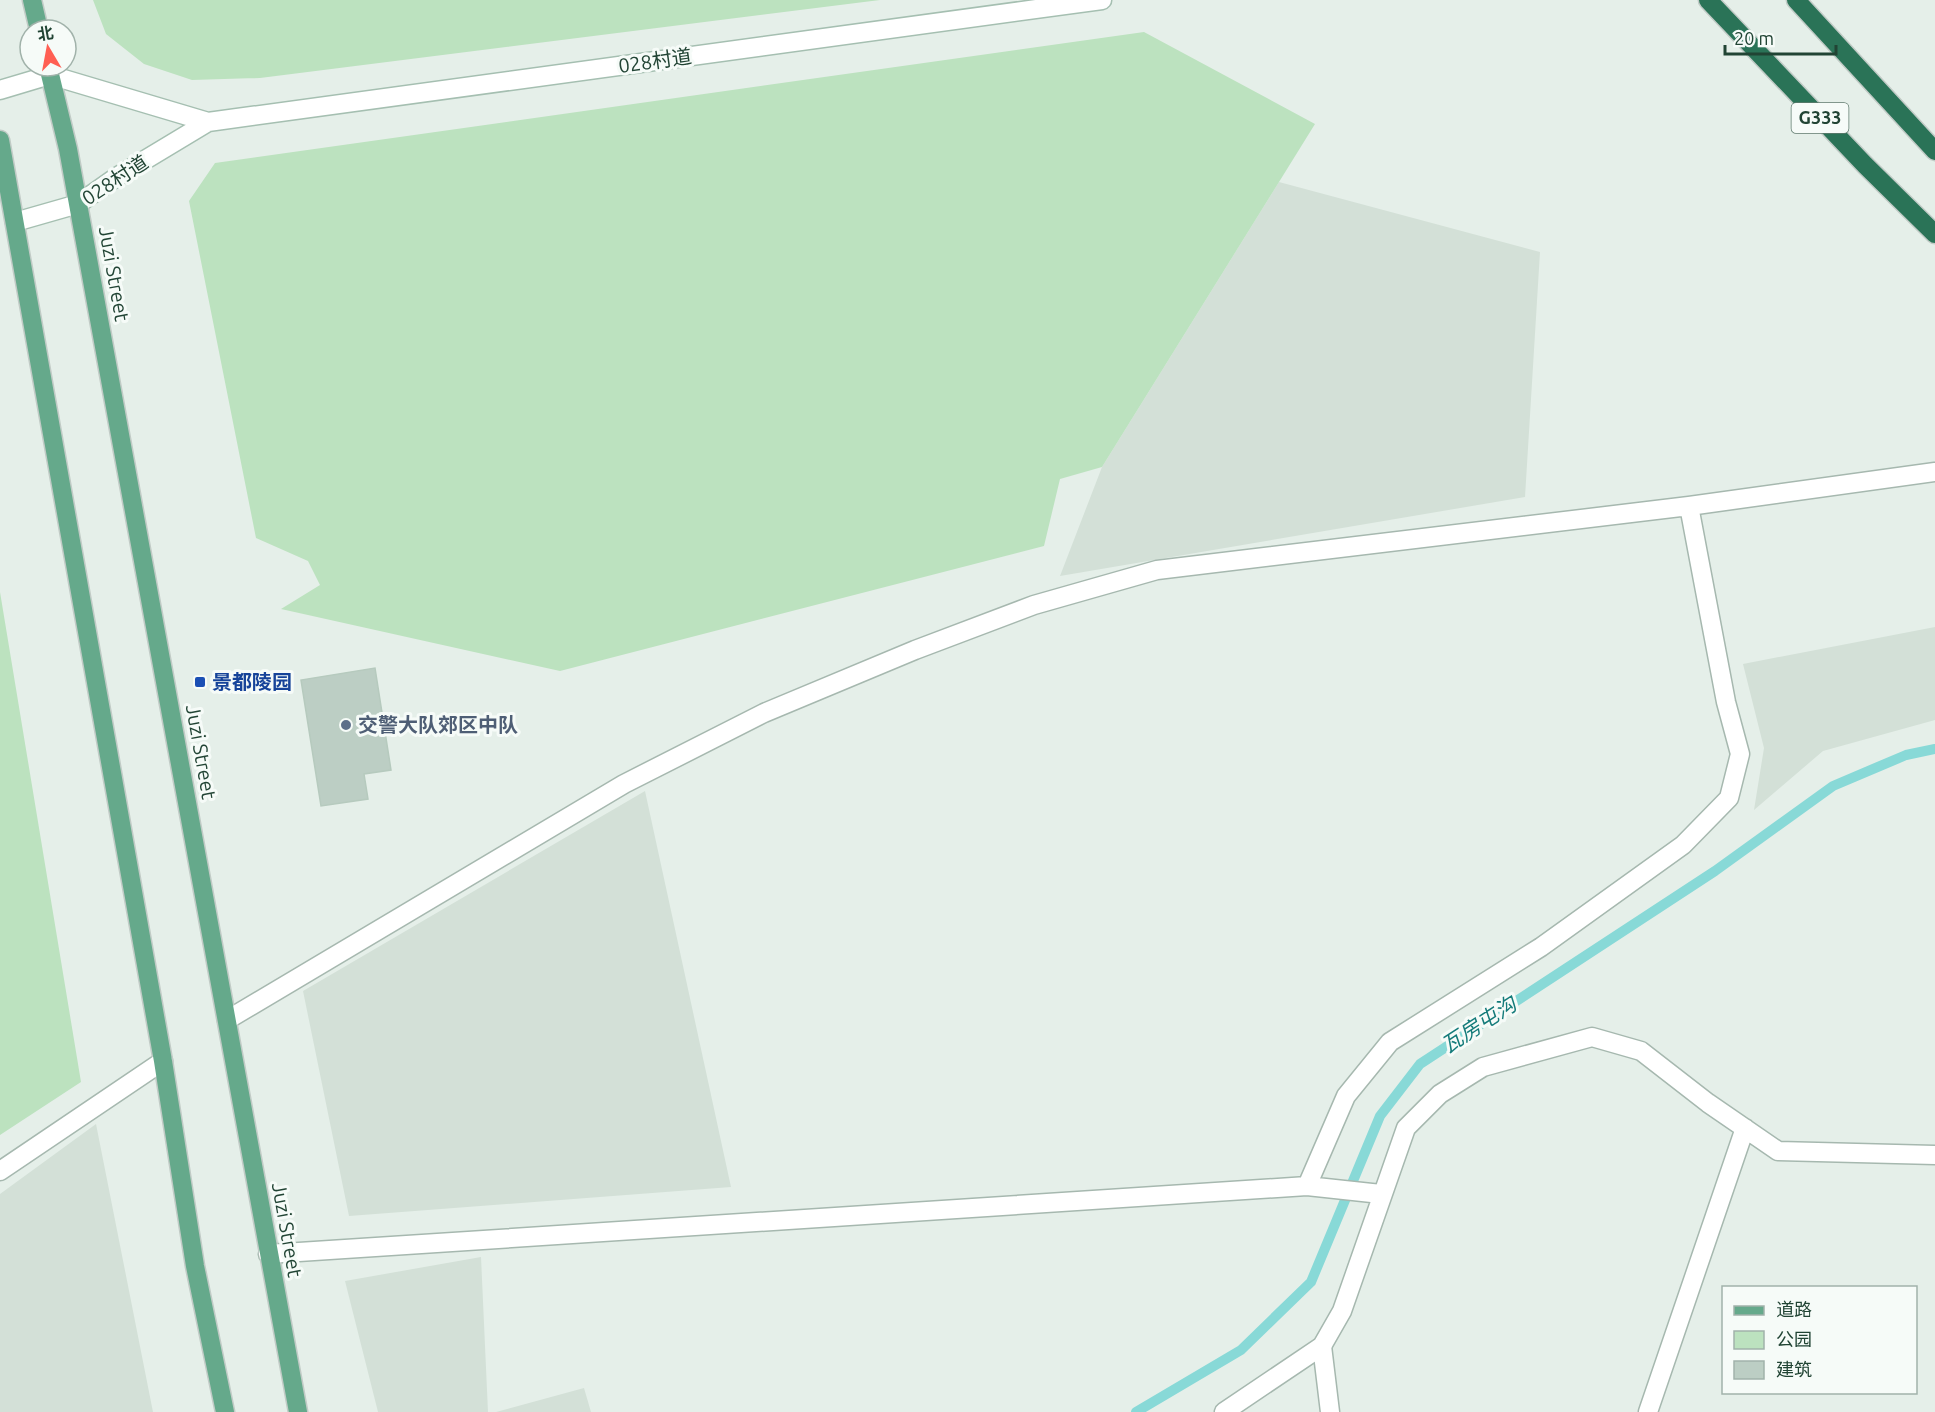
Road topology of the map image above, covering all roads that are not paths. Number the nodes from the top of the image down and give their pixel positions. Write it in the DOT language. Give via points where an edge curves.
graph roads {
  1 [pos="32,0"];
  2 [pos="1102,0"];
  3 [pos="1708,0"];
  4 [pos="1796,0"];
  5 [pos="36,18"];
  6 [pos="31,78"];
  7 [pos="51,78"];
  8 [pos="71,78"];
  9 [pos="0,90"];
  10 [pos="208,122"];
  11 [pos="0,140"];
  12 [pos="1935,151"];
  13 [pos="78,204"];
  14 [pos="15,222"];
  15 [pos="1935,234"];
  16 [pos="1935,472"];
  17 [pos="1689,506"];
  18 [pos="227,1020"];
  19 [pos="163,1061"];
  20 [pos="1745,1128"];
  21 [pos="1935,1155"];
  22 [pos="0,1171"];
  23 [pos="1316,1187"];
  24 [pos="1373,1192"];
  25 [pos="268,1254"];
  26 [pos="1322,1346"];
  27 [pos="225,1412"];
  28 [pos="298,1412"];
  29 [pos="1224,1412"];
  30 [pos="1330,1412"];
  31 [pos="1648,1412"];
  1 -- 5 [label="main road"];
  2 -- 10 [label="street, 028村道"];
  3 -- 15 [label="highway, G333"];
  4 -- 12 [label="highway"];
  6 -- 9 [label="street"];
  7 -- 13 [label="main road, Juzi Street"];
  8 -- 10 [label="street, 028村道"];
  10 -- 13 [label="street, 028村道"];
  11 -- 14 [label="main road"];
  13 -- 14 [label="street, 028村道"];
  13 -- 18 [label="main road, Juzi Street"];
  14 -- 19 [label="main road"];
  16 -- 17 [label="street"];
  17 -- 18 [label="street" via="1157,570 1034,605 764,713 624,784"];
  17 -- 23 [label="street" via="1726,702 1740,754 1730,798 1683,845 1551,941 1390,1042 1346,1096"];
  18 -- 25 [label="main road, Juzi Street"];
  19 -- 22 [label="street"];
  19 -- 27 [label="main road" via="195,1266"];
  20 -- 21 [label="street" via="1778,1151"];
  20 -- 24 [label="street" via="1641,1051 1592,1037 1483,1067 1440,1094 1407,1128"];
  20 -- 31 [label="street"];
  23 -- 24 [label="street"];
  23 -- 25 [label="street"];
  24 -- 26 [label="street" via="1342,1311"];
  25 -- 28 [label="main road, Juzi Street"];
  26 -- 29 [label="street"];
  26 -- 30 [label="street"];
}
